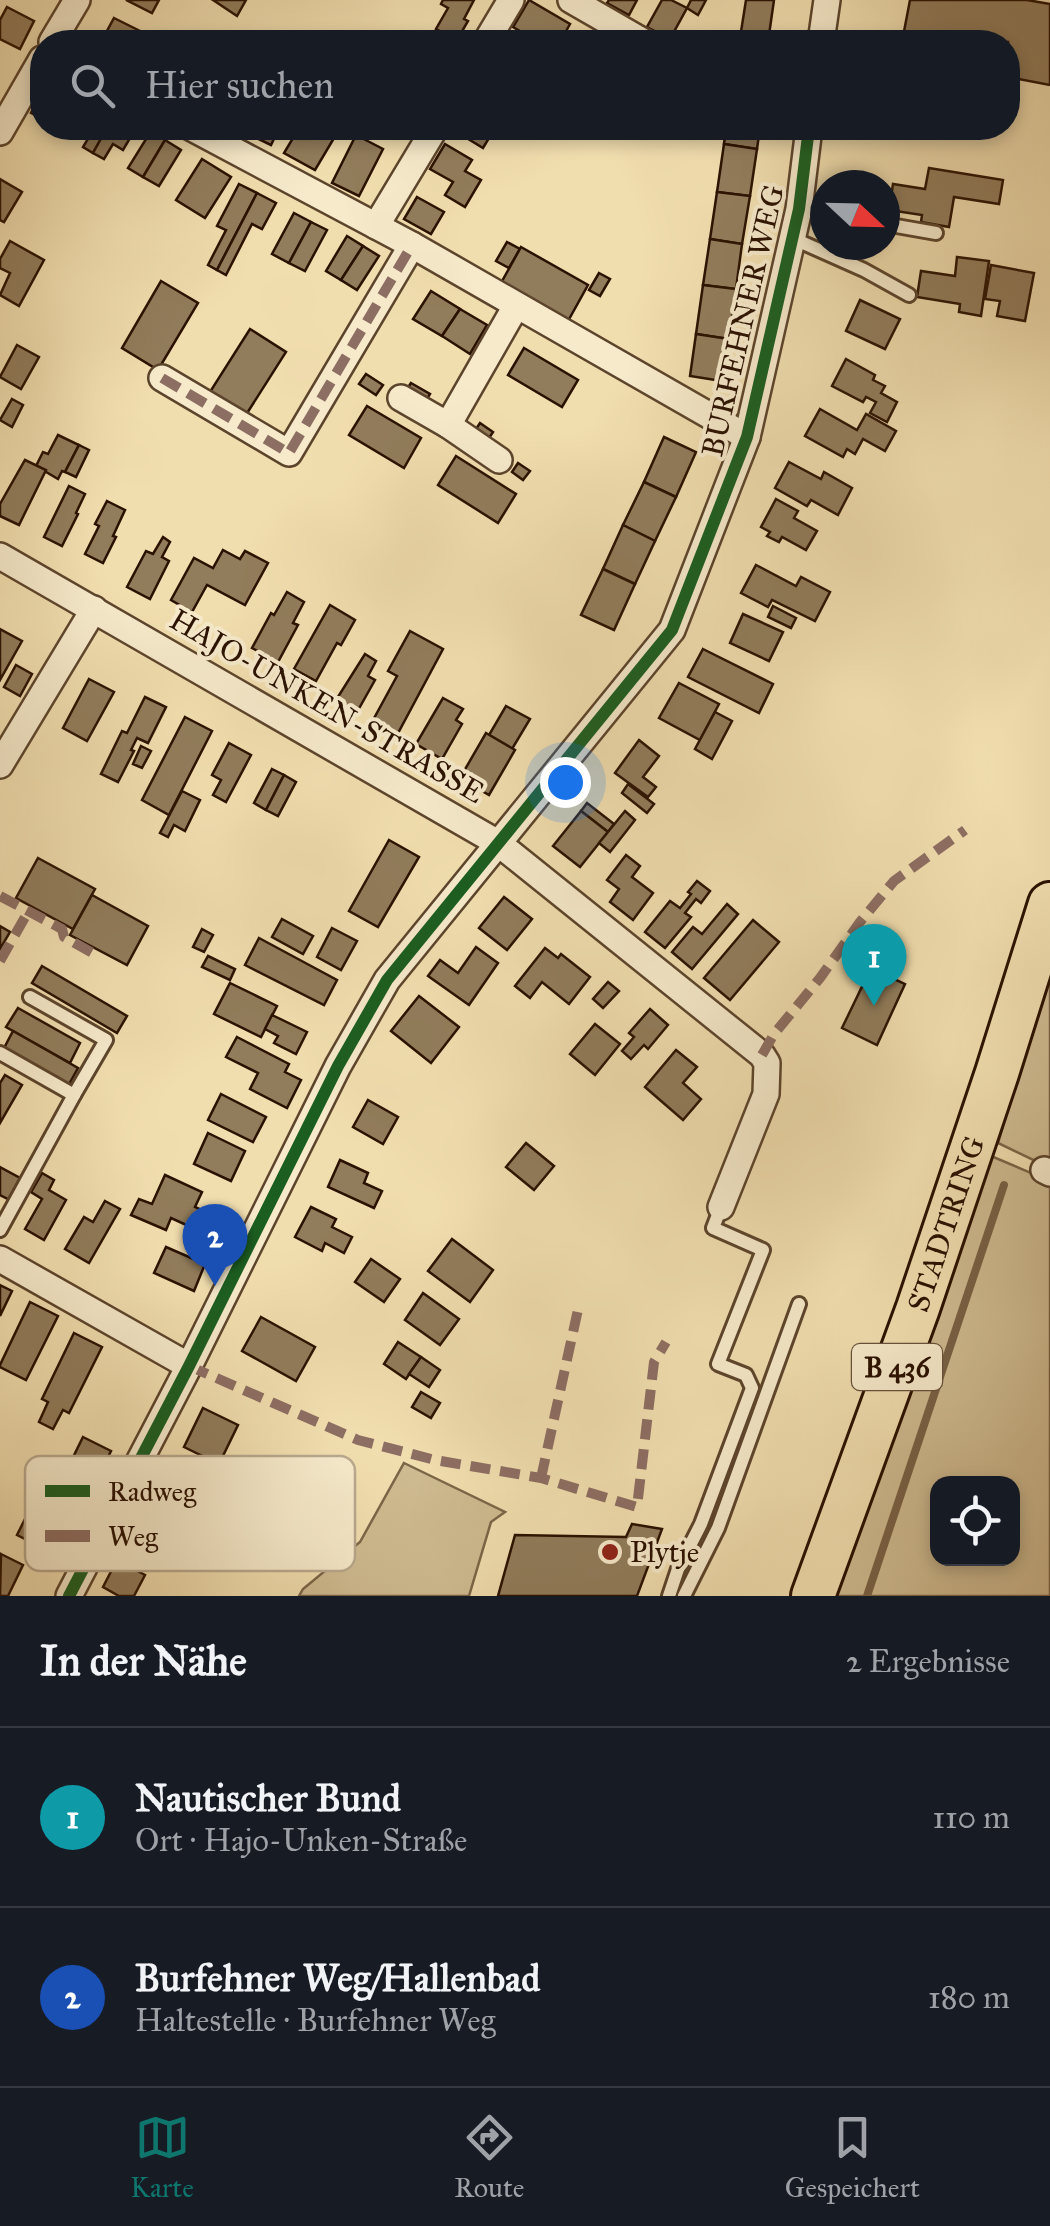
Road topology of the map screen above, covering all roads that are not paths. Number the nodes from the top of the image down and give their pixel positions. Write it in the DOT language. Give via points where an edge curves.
graph roads {
  1 [pos="77,0"];
  2 [pos="511,0"];
  3 [pos="571,0"];
  4 [pos="827,0"];
  5 [pos="59,30"];
  6 [pos="493,30"];
  7 [pos="623,30"];
  8 [pos="823,30"];
  9 [pos="30,79"];
  10 [pos="0,132"];
  11 [pos="215,140"];
  12 [pos="428,140"];
  13 [pos="808,140"];
  14 [pos="799,209"];
  15 [pos="810,211"];
  16 [pos="376,226"];
  17 [pos="900,227"];
  18 [pos="936,233"];
  19 [pos="792,238"];
  20 [pos="412,246"];
  21 [pos="909,295"];
  22 [pos="516,306"];
  23 [pos="162,378"];
  24 [pos="402,398"];
  25 [pos="448,426"];
  26 [pos="746,437"];
  27 [pos="498,460"];
  28 [pos="0,556"];
  29 [pos="94,609"];
  30 [pos="0,766"];
  31 [pos="498,844"];
  32 [pos="1050,904"];
  33 [pos="30,997"];
  34 [pos="0,1052"];
  35 [pos="74,1095"];
  36 [pos="721,1207"];
  37 [pos="0,1230"];
  38 [pos="0,1259"];
  39 [pos="799,1304"];
  40 [pos="189,1366"];
  41 [pos="746,1375"];
  42 [pos="772,1385"];
  43 [pos="142,1456"];
  44 [pos="82,1571"];
  45 [pos="69,1596"];
  46 [pos="669,1596"];
  47 [pos="684,1596"];
  48 [pos="813,1596"];
  1 -- 5 [label="street"];
  2 -- 6 [label="street"];
  3 -- 7 [label="street"];
  4 -- 8 [label="street"];
  9 -- 10 [label="street"];
  11 -- 16 [label="street"];
  12 -- 16 [label="street"];
  13 -- 14 [label="street, BURFEHNER WEG"];
  14 -- 15 [label="lane"];
  14 -- 19 [label="street, BURFEHNER WEG"];
  16 -- 20 [label="street"];
  17 -- 18 [label="lane"];
  19 -- 21 [label="lane"];
  19 -- 26 [label="street, BURFEHNER WEG"];
  20 -- 22 [label="street"];
  20 -- 23 [label="street" via="290,453"];
  22 -- 25 [label="street"];
  22 -- 26 [label="street"];
  24 -- 25 [label="street"];
  25 -- 27 [label="street"];
  26 -- 31 [label="street, BURFEHNER WEG" via="672,630"];
  28 -- 29 [label="street, HAJO-UNKEN-STRASSE"];
  29 -- 30 [label="street"];
  29 -- 31 [label="street, HAJO-UNKEN-STRASSE"];
  31 -- 36 [label="street, HAJO-UNKEN-STRASSE" via="767,1063 766,1094"];
  31 -- 40 [label="street, BURFEHNER WEG" via="368,1011"];
  32 -- 48 [label="highway, STADTRING / B 436" via="918,1308"];
  33 -- 35 [label="lane" via="106,1040"];
  34 -- 35 [label="lane"];
  35 -- 37 [label="lane"];
  36 -- 41 [label="lane" via="713,1228 763,1250 718,1364"];
  38 -- 40 [label="street"];
  39 -- 42 [label="lane"];
  40 -- 43 [label="street, BURFEHNER WEG"];
  41 -- 42 [label="lane"];
  41 -- 46 [label="lane" via="752,1388"];
  42 -- 47 [label="lane" via="718,1528"];
  44 -- 45 [label="street, BURFEHNER WEG"];
}
